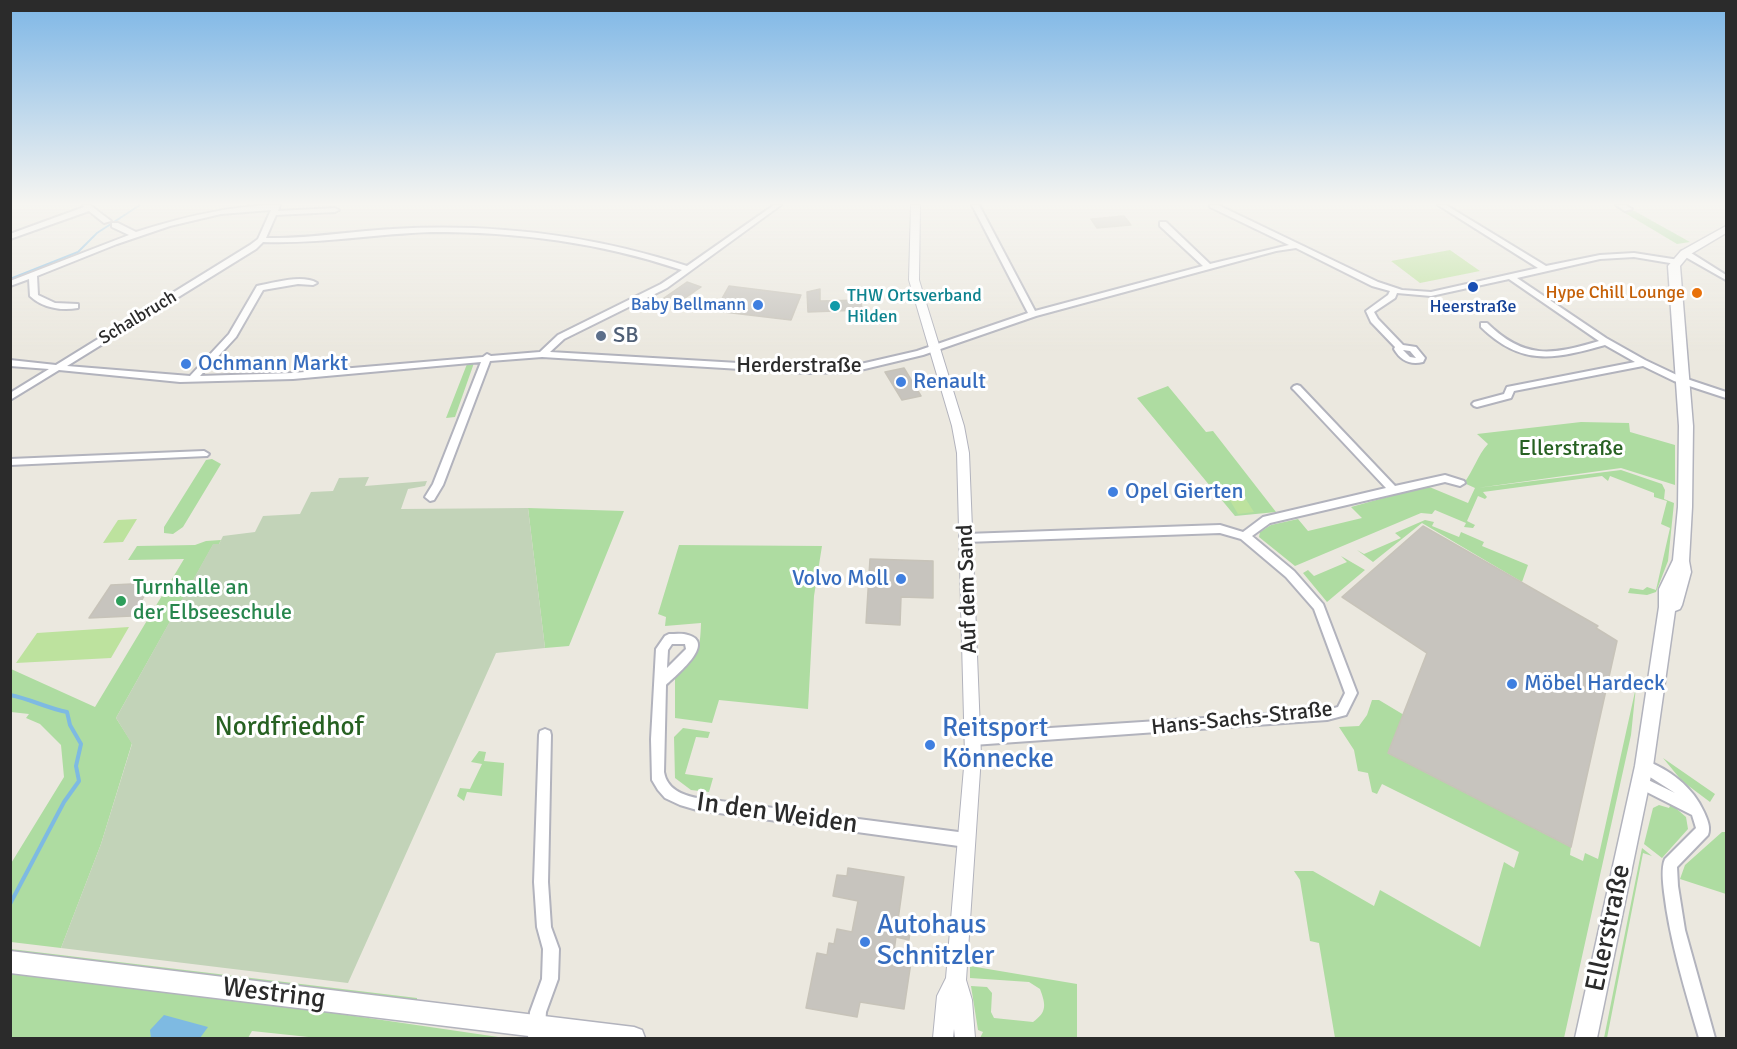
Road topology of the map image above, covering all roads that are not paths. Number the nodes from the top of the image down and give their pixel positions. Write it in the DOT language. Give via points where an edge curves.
graph roads {
  1 [pos="83,254"];
  2 [pos="239,254"];
  3 [pos="638,254"];
  4 [pos="708,254"];
  5 [pos="914,254"];
  6 [pos="1000,254"];
  7 [pos="1195,254"];
  8 [pos="1258,254"];
  9 [pos="1314,254"];
  10 [pos="1521,254"];
  11 [pos="1684,254"];
  12 [pos="1687,254"];
  13 [pos="1675,264"];
  14 [pos="1209,267"];
  15 [pos="687,269"];
  16 [pos="1545,269"];
  17 [pos="33,275"];
  18 [pos="1511,277"];
  19 [pos="1726,278"];
  20 [pos="10,284"];
  21 [pos="314,284"];
  22 [pos="1394,291"];
  23 [pos="75,306"];
  24 [pos="1033,314"];
  25 [pos="1484,325"];
  26 [pos="1605,342"];
  27 [pos="934,348"];
  28 [pos="1401,348"];
  29 [pos="542,354"];
  30 [pos="487,357"];
  31 [pos="10,363"];
  32 [pos="1644,363"];
  33 [pos="58,368"];
  34 [pos="191,377"];
  35 [pos="1683,380"];
  36 [pos="1297,388"];
  37 [pos="1726,395"];
  38 [pos="10,397"];
  39 [pos="1478,404"];
  40 [pos="204,454"];
  41 [pos="10,462"];
  42 [pos="1460,483"];
  43 [pos="1393,490"];
  44 [pos="430,496"];
  45 [pos="1245,536"];
  46 [pos="966,538"];
  47 [pos="661,682"];
  48 [pos="545,735"];
  49 [pos="973,739"];
  50 [pos="1642,774"];
  51 [pos="966,840"];
  52 [pos="10,962"];
  53 [pos="956,980"];
  54 [pos="536,1033"];
  55 [pos="634,1038"];
  56 [pos="943,1038"];
  57 [pos="965,1038"];
  58 [pos="1586,1038"];
  59 [pos="1707,1038"];
  1 -- 17 [label="street"];
  2 -- 33 [label="street, Schalbruch"];
  3 -- 15 [label="street"];
  4 -- 15 [label="street"];
  5 -- 27 [label="street, Auf dem Sand" via="914,280"];
  6 -- 24 [label="street"];
  7 -- 14 [label="street"];
  8 -- 14 [label="street, Herderstraße"];
  9 -- 22 [label="street"];
  10 -- 16 [label="street"];
  11 -- 13 [label="main road"];
  12 -- 19 [label="street"];
  13 -- 16 [label="street" via="1626,256 1600,257"];
  13 -- 35 [label="main road, Ellerstraße"];
  14 -- 24 [label="street, Herderstraße"];
  15 -- 29 [label="street" via="646,296 561,337"];
  16 -- 18 [label="street"];
  17 -- 20 [label="street"];
  17 -- 23 [label="street" via="34,296 38,299 62,308"];
  18 -- 22 [label="street" via="1431,294"];
  18 -- 26 [label="street"];
  21 -- 34 [label="street" via="298,282 260,288 233,335"];
  22 -- 28 [label="street" via="1370,311"];
  24 -- 27 [label="street, Herderstraße"];
  25 -- 26 [label="street" via="1505,346 1533,355"];
  26 -- 32 [label="street"];
  27 -- 29 [label="street, Herderstraße" via="871,366 830,370"];
  27 -- 46 [label="street, Auf dem Sand" via="963,453"];
  29 -- 30 [label="street, Herderstraße"];
  30 -- 34 [label="street, Herderstraße" via="294,376"];
  30 -- 44 [label="street" via="438,485"];
  31 -- 33 [label="street, Herderstraße"];
  32 -- 35 [label="street"];
  32 -- 39 [label="street" via="1510,389 1508,396"];
  33 -- 34 [label="street, Herderstraße"];
  33 -- 38 [label="street, Schalbruch"];
  35 -- 37 [label="street"];
  35 -- 50 [label="main road, Ellerstraße" via="1683,572 1674,604 1667,608"];
  36 -- 43 [label="street"];
  40 -- 41 [label="street"];
  42 -- 43 [label="street" via="1445,478"];
  43 -- 45 [label="street" via="1267,520"];
  45 -- 46 [label="street, Hans-Sachs-Straße" via="1217,529"];
  45 -- 49 [label="street, Hans-Sachs-Straße" via="1290,574 1319,607 1351,693 1342,711 1327,716 1266,721"];
  46 -- 49 [label="street, Auf dem Sand"];
  47 -- 51 [label="street, In den Weiden" via="658,777 674,797 705,805"];
  48 -- 54 [label="street" via="541,882 544,927 551,949 550,979 539,1009"];
  49 -- 51 [label="street, Auf dem Sand"];
  50 -- 58 [label="main road, Ellerstraße"];
  50 -- 59 [label="street, Ellerstraße" via="1700,813 1703,830 1670,864 1682,945"];
  51 -- 53 [label="street, Auf dem Sand"];
  52 -- 54 [label="main road, Westring"];
  53 -- 56 [label="street, Auf dem Sand" via="947,996"];
  53 -- 57 [label="street, Auf dem Sand"];
  54 -- 55 [label="main road, Westring"];
}
